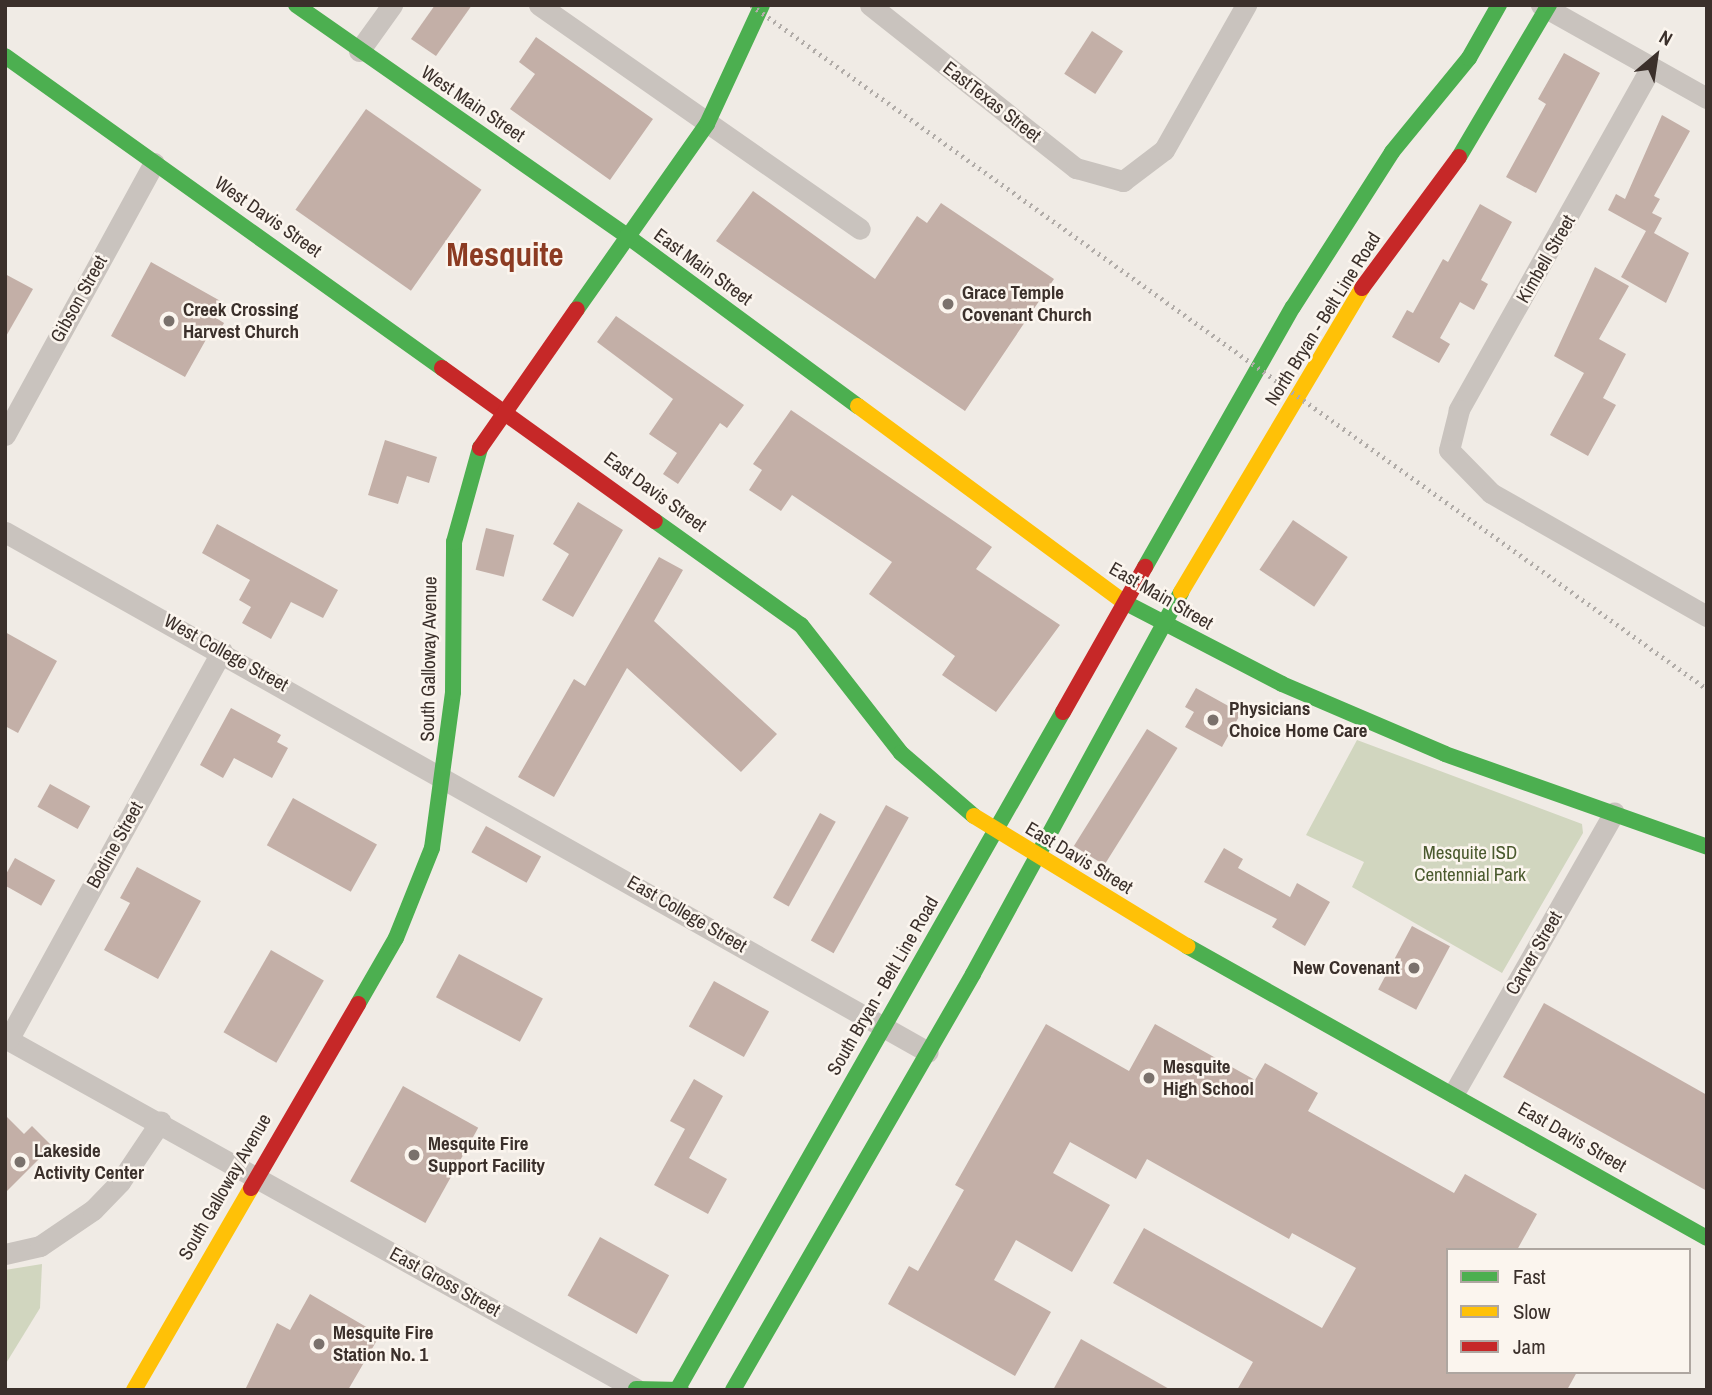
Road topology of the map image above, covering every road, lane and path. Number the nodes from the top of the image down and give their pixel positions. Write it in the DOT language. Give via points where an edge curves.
graph roads {
  1 [pos="296,5"];
  2 [pos="392,5"];
  3 [pos="538,5"];
  4 [pos="745,5"];
  5 [pos="762,5"];
  6 [pos="870,5"];
  7 [pos="1246,5"];
  8 [pos="1499,5"];
  9 [pos="1546,6"];
  10 [pos="359,51"];
  11 [pos="5,56"];
  12 [pos="1650,69"];
  13 [pos="1707,98"];
  14 [pos="707,124"];
  15 [pos="154,163"];
  16 [pos="860,229"];
  17 [pos="627,236"];
  18 [pos="507,411"];
  19 [pos="5,435"];
  20 [pos="5,532"];
  21 [pos="1126,604"];
  22 [pos="1707,616"];
  23 [pos="1162,624"];
  24 [pos="222,651"];
  25 [pos="446,776"];
  26 [pos="1614,813"];
  27 [pos="998,832"];
  28 [pos="1707,847"];
  29 [pos="1036,858"];
  30 [pos="884,1026"];
  31 [pos="7,1039"];
  32 [pos="928,1052"];
  33 [pos="1454,1093"];
  34 [pos="161,1121"];
  35 [pos="254,1176"];
  36 [pos="1707,1238"];
  37 [pos="5,1254"];
  38 [pos="637,1389"];
  39 [pos="679,1389"];
  40 [pos="134,1390"];
  41 [pos="733,1390"];
  1 -- 10 [label="main road, West Main Street"];
  2 -- 10 [label="street"];
  3 -- 14 [label="street"];
  4 -- 14 [label="main road" via="702,99"];
  5 -- 14 [label="main road, South Galloway Avenue"];
  6 -- 7 [label="street, EastTexas Street" via="1076,169 1123,181 1164,150"];
  8 -- 21 [label="main road, North Bryan - Belt Line Road" via="1469,58 1392,152 1293,307"];
  9 -- 12 [label="street"];
  9 -- 23 [label="main road, North Bryan - Belt Line Road" via="1471,143 1377,264"];
  10 -- 17 [label="main road, West Main Street"];
  11 -- 15 [label="main road, West Davis Street"];
  12 -- 13 [label="street"];
  12 -- 22 [label="street, Kimbell Street" via="1459,410 1449,450 1490,493"];
  14 -- 16 [label="street"];
  14 -- 17 [label="main road, South Galloway Avenue"];
  15 -- 18 [label="main road, West Davis Street"];
  15 -- 19 [label="street, Gibson Street"];
  17 -- 18 [label="main road, South Galloway Avenue"];
  17 -- 21 [label="main road, East Main Street"];
  18 -- 25 [label="main road, South Galloway Avenue" via="473,458 454,542"];
  18 -- 27 [label="main road, East Davis Street" via="801,625 901,753 952,801"];
  20 -- 24 [label="street, West College Street"];
  21 -- 23 [label="main road, East Main Street"];
  21 -- 27 [label="main road, South Bryan - Belt Line Road"];
  23 -- 26 [label="main road, East Main Street" via="1282,684 1445,754"];
  23 -- 29 [label="main road"];
  24 -- 25 [label="street, West College Street"];
  24 -- 31 [label="street, Bodine Street"];
  25 -- 30 [label="street, East College Street"];
  25 -- 35 [label="main road, South Galloway Avenue" via="432,848 396,938"];
  26 -- 28 [label="main road, East Main Street"];
  26 -- 33 [label="street, Carver Street"];
  27 -- 29 [label="main road, East Davis Street"];
  27 -- 30 [label="main road, South Bryan - Belt Line Road"];
  29 -- 32 [label="main road"];
  29 -- 33 [label="main road, East Davis Street"];
  30 -- 32 [label="street, East College Street"];
  30 -- 39 [label="main road, South Bryan - Belt Line Road"];
  31 -- 34 [label="street, East Gross Street"];
  32 -- 41 [label="main road"];
  33 -- 36 [label="main road, East Davis Street"];
  34 -- 35 [label="street, East Gross Street"];
  34 -- 37 [label="street" via="120,1182 93,1210 40,1246"];
  35 -- 38 [label="street, East Gross Street"];
  35 -- 40 [label="main road, South Galloway Avenue"];
  38 -- 39 [label="main road, East Gross Street"];
}
